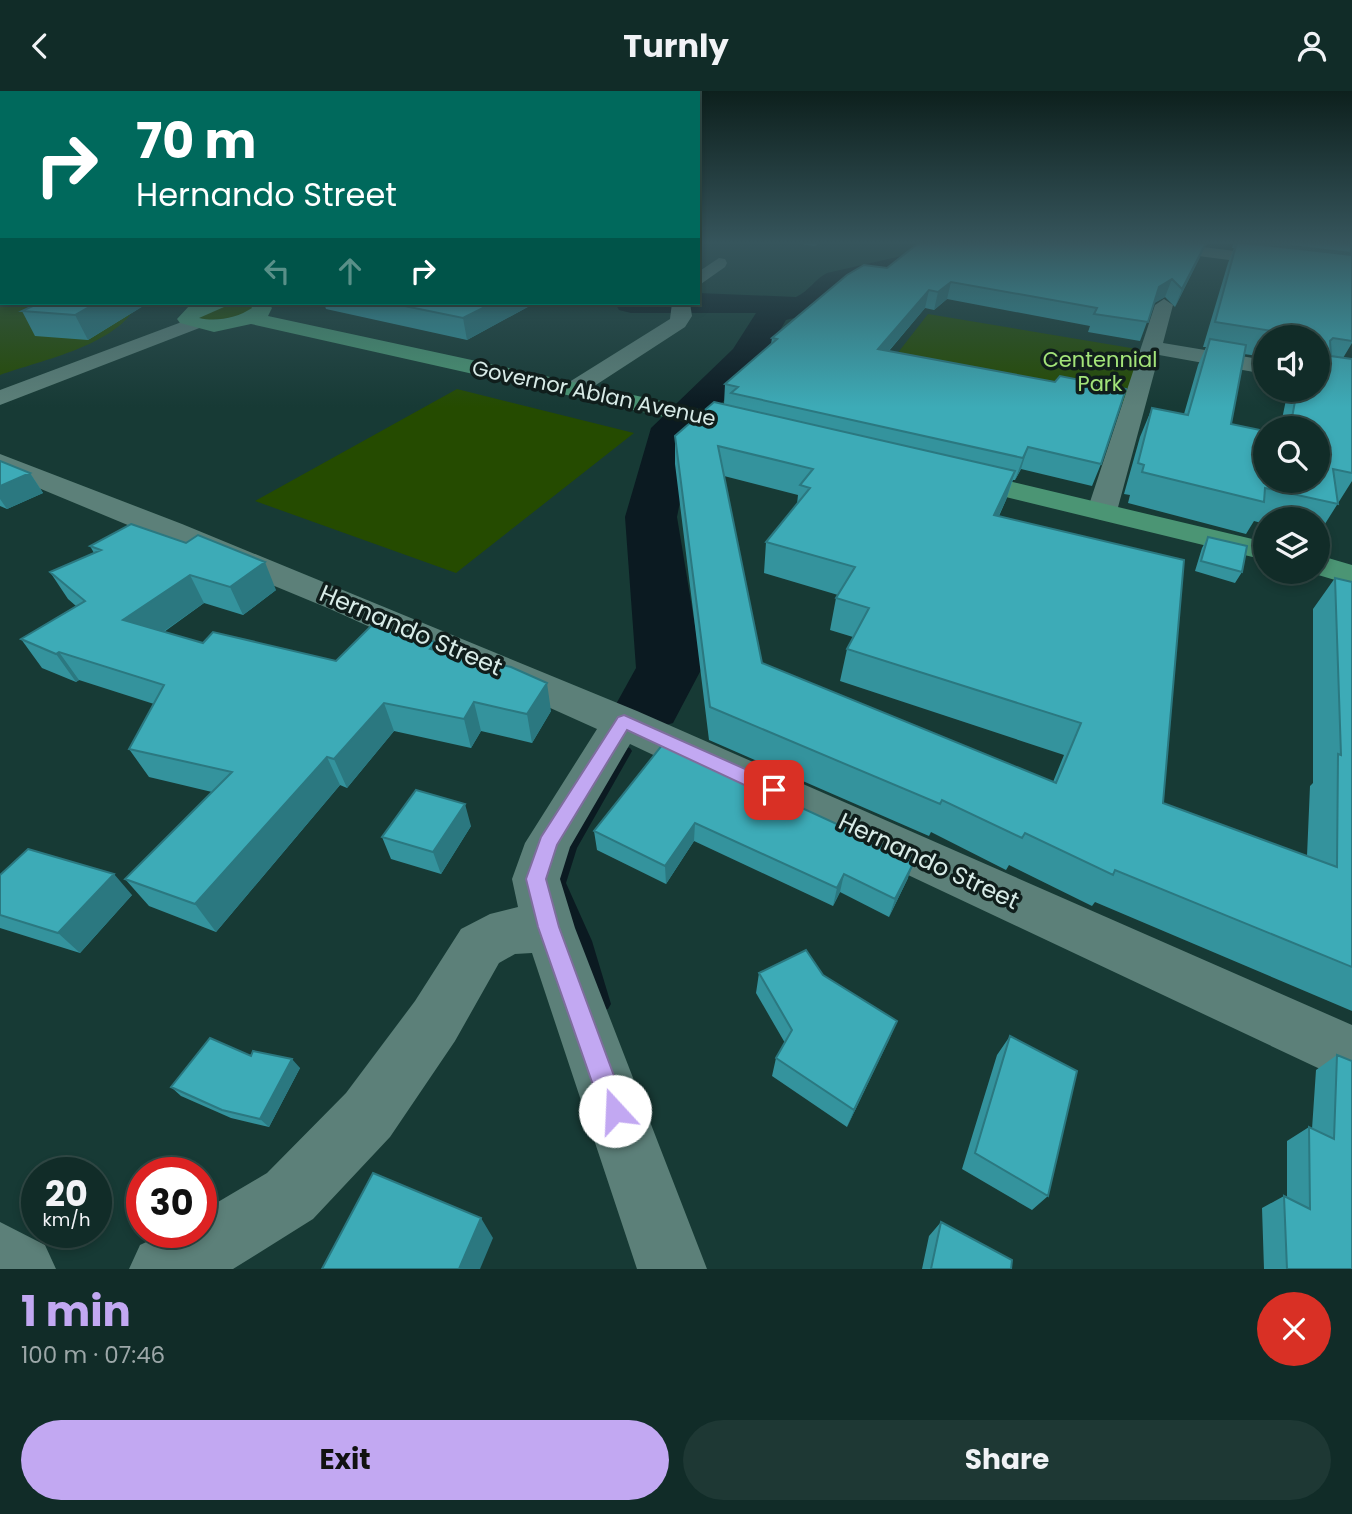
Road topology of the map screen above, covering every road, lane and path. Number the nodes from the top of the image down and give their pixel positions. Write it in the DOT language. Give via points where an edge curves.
graph roads {
  1 [pos="212,305"];
  2 [pos="1164,305"];
  3 [pos="259,307"];
  4 [pos="681,307"];
  5 [pos="193,312"];
  6 [pos="1151,347"];
  7 [pos="1253,365"];
  8 [pos="574,389"];
  9 [pos="0,398"];
  10 [pos="768,432"];
  11 [pos="0,462"];
  12 [pos="929,470"];
  13 [pos="1102,511"];
  14 [pos="1253,548"];
  15 [pos="1330,569"];
  16 [pos="1352,575"];
  17 [pos="624,721"];
  18 [pos="549,927"];
  19 [pos="1352,1055"];
  20 [pos="0,1256"];
  21 [pos="21,1269"];
  22 [pos="164,1269"];
  23 [pos="672,1269"];
  1 -- 5 [label="main road"];
  2 -- 6 [label="street"];
  3 -- 5 [label="main road" via="228,323"];
  3 -- 8 [label="main road, Governor Ablan Avenue"];
  4 -- 8 [label="street" via="678,323"];
  5 -- 9 [label="street"];
  6 -- 7 [label="street"];
  6 -- 13 [label="street"];
  8 -- 10 [label="main road, Governor Ablan Avenue"];
  11 -- 17 [label="street, Hernando Street" via="200,540"];
  12 -- 13 [label="main road"];
  13 -- 14 [label="main road"];
  15 -- 16 [label="main road"];
  17 -- 18 [label="street" via="548,843 536,879"];
  17 -- 19 [label="street, Hernando Street"];
  18 -- 22 [label="street" via="508,931 481,946 368,1115 290,1196"];
  18 -- 23 [label="street"];
  20 -- 21 [label="street"];
}
